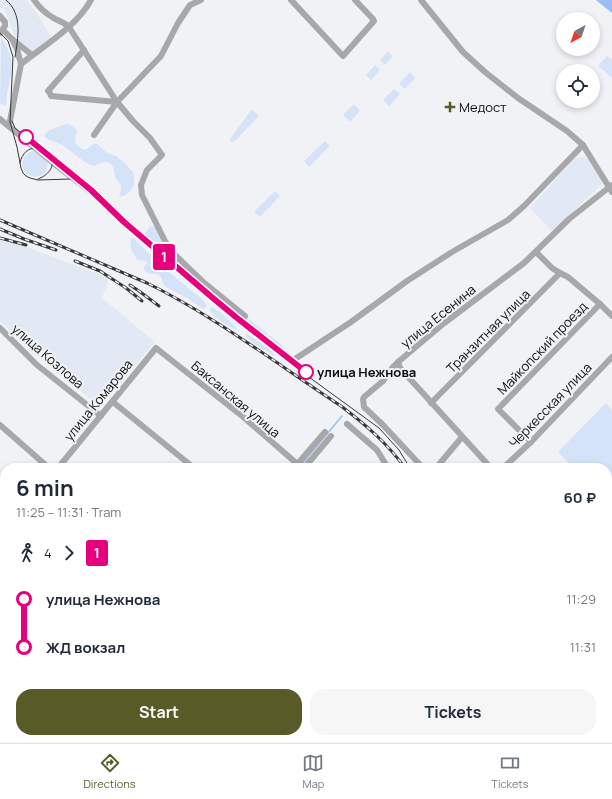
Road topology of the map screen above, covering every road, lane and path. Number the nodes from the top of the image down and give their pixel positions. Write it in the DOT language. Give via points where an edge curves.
graph roads {
  1 [pos="34,0"];
  2 [pos="91,0"];
  3 [pos="201,0"];
  4 [pos="291,0"];
  5 [pos="355,0"];
  6 [pos="421,0"];
  7 [pos="0,16"];
  8 [pos="69,27"];
  9 [pos="3,30"];
  10 [pos="12,39"];
  11 [pos="84,50"];
  12 [pos="32,55"];
  13 [pos="20,64"];
  14 [pos="117,102"];
  15 [pos="0,119"];
  16 [pos="9,126"];
  17 [pos="94,135"];
  18 [pos="583,145"];
  19 [pos="611,188"];
  20 [pos="114,210"];
  21 [pos="536,252"];
  22 [pos="560,274"];
  23 [pos="600,304"];
  24 [pos="245,316"];
  25 [pos="612,316"];
  26 [pos="0,328"];
  27 [pos="156,348"];
  28 [pos="612,357"];
  29 [pos="295,359"];
  30 [pos="398,362"];
  31 [pos="113,402"];
  32 [pos="431,403"];
  33 [pos="101,416"];
  34 [pos="347,424"];
  35 [pos="0,425"];
  36 [pos="325,432"];
  37 [pos="331,436"];
  38 [pos="462,437"];
  39 [pos="531,442"];
  40 [pos="43,463"];
  41 [pos="62,463"];
  42 [pos="188,463"];
  43 [pos="295,463"];
  44 [pos="302,463"];
  45 [pos="303,463"];
  46 [pos="385,463"];
  47 [pos="418,463"];
  48 [pos="440,463"];
  49 [pos="486,463"];
  50 [pos="508,463"];
  1 -- 8 [label="street" via="43,10"];
  2 -- 8 [label="street"];
  3 -- 14 [label="street" via="190,5 161,56"];
  4 -- 5 [label="street" via="343,56 374,21"];
  6 -- 18 [label="street" via="484,72"];
  7 -- 9 [label="street" via="4,22"];
  8 -- 11 [label="street"];
  8 -- 12 [label="street"];
  9 -- 10 [label="street"];
  10 -- 12 [label="street"];
  10 -- 13 [label="street"];
  11 -- 14 [label="street"];
  11 -- 14 [label="street" via="48,91 51,96"];
  12 -- 13 [label="street"];
  13 -- 16 [label="street"];
  14 -- 17 [label="street"];
  14 -- 24 [label="street" via="162,155 147,170 141,185 142,195 164,241 202,281"];
  15 -- 16 [label="street"];
  16 -- 20 [label="street"];
  18 -- 19 [label="street"];
  18 -- 29 [label="street" via="508,220 407,281"];
  19 -- 21 [label="street" via="569,219"];
  21 -- 22 [label="street"];
  21 -- 30 [label="street, улица Есенина"];
  22 -- 23 [label="street" via="568,277"];
  22 -- 32 [label="street, Транзитная улица"];
  23 -- 25 [label="street"];
  23 -- 39 [label="street, Майкопский проезд" via="498,409"];
  26 -- 33 [label="street, улица Козлова" via="37,365"];
  27 -- 31 [label="street, улица Комарова"];
  27 -- 43 [label="street, Баксанская улица" via="242,416"];
  28 -- 39 [label="street, Черкесская улица"];
  30 -- 32 [label="street" via="404,373"];
  30 -- 47 [label="street, улица Есенина" via="383,381 364,397 363,403 367,411"];
  31 -- 33 [label="street, улица Комарова"];
  31 -- 42 [label="street"];
  32 -- 38 [label="street"];
  33 -- 41 [label="street, улица Комарова"];
  34 -- 46 [label="street" via="377,450"];
  35 -- 40 [label="street"];
  36 -- 44 [label="street"];
  37 -- 45 [label="street"];
  38 -- 48 [label="street"];
  38 -- 49 [label="street"];
  39 -- 50 [label="street, Черкесская улица"];
}
